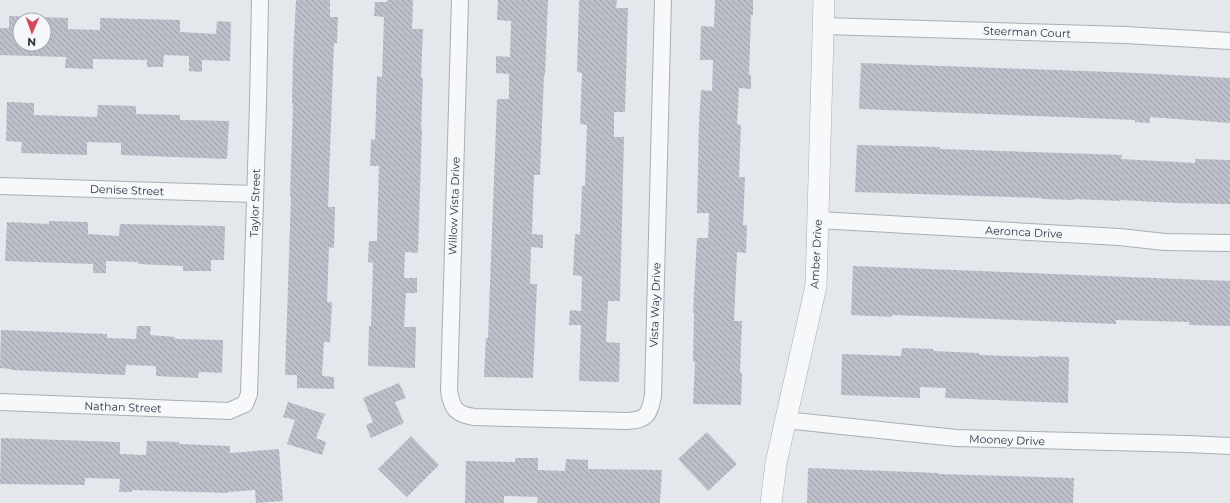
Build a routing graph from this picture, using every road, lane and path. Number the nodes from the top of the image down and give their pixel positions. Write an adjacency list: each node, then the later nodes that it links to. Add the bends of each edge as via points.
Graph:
1 (260, 0): 8 (street, Taylor Street)
2 (460, 0): 13 (street, Willow Vista Drive, via 449,391)
3 (664, 0): 13 (street, Vista Way Drive, via 653,396 650,410 646,416 627,421 474,416 464,415)
4 (824, 0): 5 (street, Amber Drive)
5 (824, 26): 6 (street, Steerman Court); 9 (street, Amber Drive)
6 (1230, 41)
7 (0, 186): 8 (street, Denise Street)
8 (255, 194): 12 (street, Taylor Street, via 249,394)
9 (818, 220): 10 (street, Aeronca Drive, via 1165,242); 14 (street, Amber Drive, via 816,286)
10 (1230, 243)
11 (0, 402): 12 (street, Nathan Street, via 229,411)
12 (245, 404)
13 (455, 410)
14 (785, 420): 15 (street, Mooney Drive, via 956,438); 16 (street, Amber Drive)
15 (1230, 446)
16 (771, 503)

